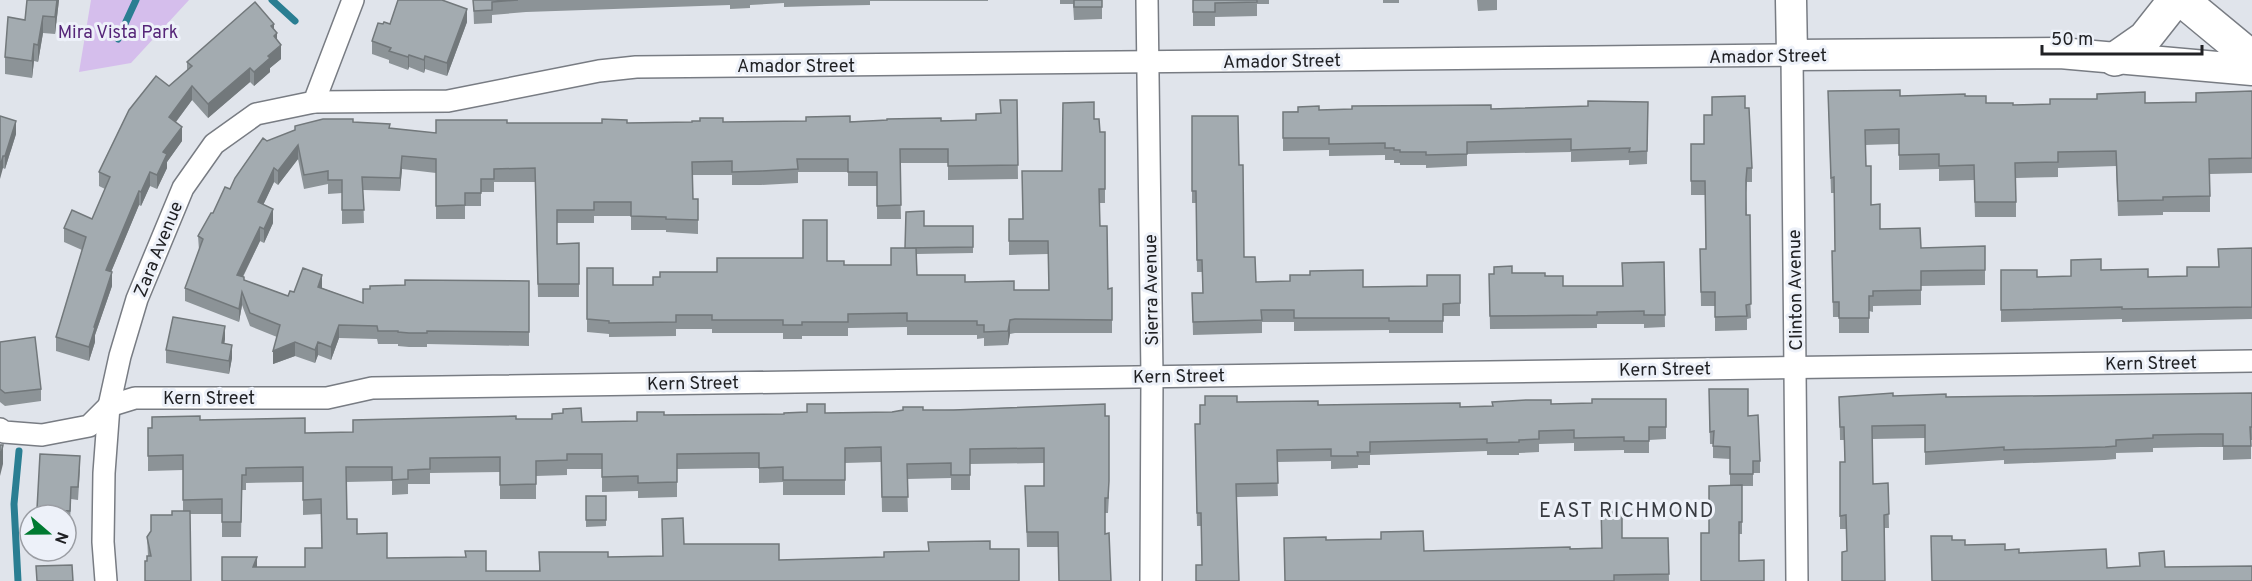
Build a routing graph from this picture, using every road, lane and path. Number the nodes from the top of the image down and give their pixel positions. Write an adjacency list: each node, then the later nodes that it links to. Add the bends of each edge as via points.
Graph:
1 (353, 0): 11 (street)
2 (1147, 0): 9 (street, Sierra Avenue)
3 (1791, 0): 6 (street, Clinton Avenue)
4 (2175, 0): 8 (highway, via 2145,38)
5 (2182, 0): 7 (highway)
6 (1792, 56): 8 (street, Amador Street, via 2060,53); 9 (street, Amador Street); 13 (street, Clinton Avenue)
7 (2252, 58)
8 (2115, 59): 10 (street, Amador Street)
9 (1148, 63): 11 (street, Amador Street, via 636,67 448,101); 14 (street, Sierra Avenue)
10 (2252, 70)
11 (314, 102): 15 (street, Zara Avenue, via 256,114 214,144 183,188 137,299)
12 (2252, 361): 13 (street, Kern Street)
13 (1796, 368): 14 (street, Kern Street); 19 (street, Clinton Avenue)
14 (1152, 376): 15 (street, Kern Street, via 372,388 327,398 135,398); 18 (street, Sierra Avenue)
15 (109, 406): 16 (street, via 89,426 80,428 42,435); 17 (street, Zara Avenue, via 104,473)
16 (0, 429)
17 (106, 581)
18 (1150, 581)
19 (1797, 581)

